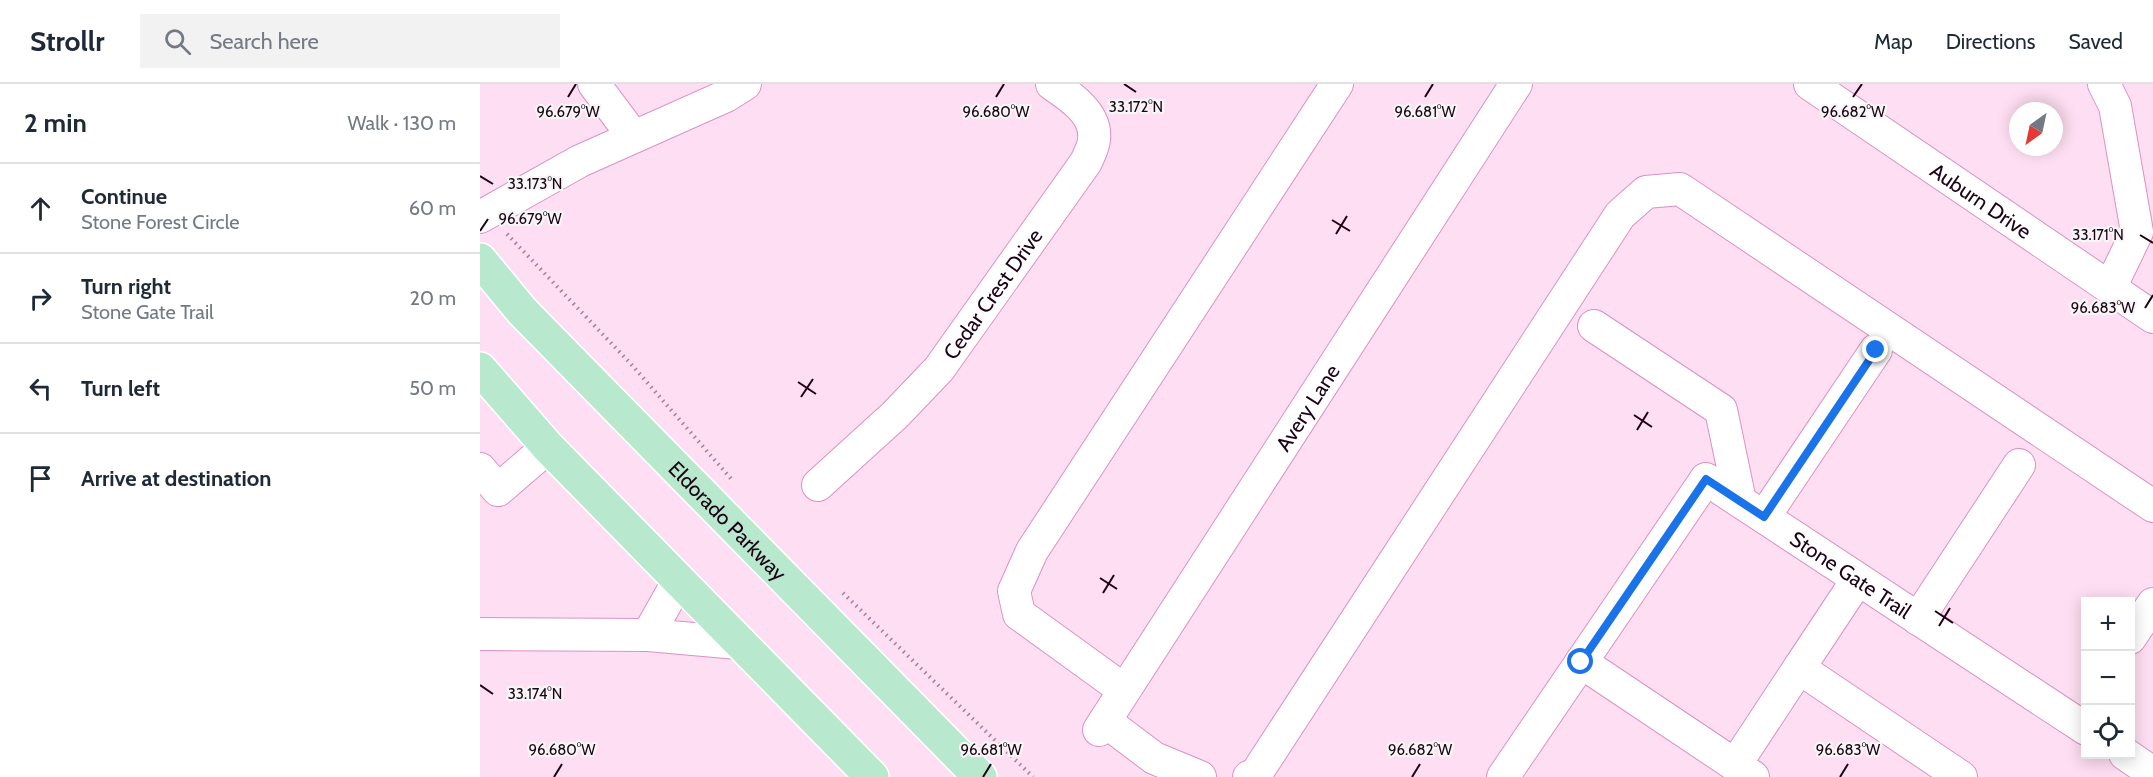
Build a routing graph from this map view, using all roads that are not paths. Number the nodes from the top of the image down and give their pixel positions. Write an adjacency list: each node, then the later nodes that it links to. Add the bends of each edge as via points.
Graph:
1 (594, 84): 8 (street)
2 (745, 84): 8 (street)
3 (1052, 84): 19 (street, Cedar Crest Drive, via 1083,109 1092,123 1094,139 1086,162 939,369)
4 (1336, 84): 32 (street, via 1032,551 1014,591 1019,614)
5 (1516, 84): 32 (street, Avery Lane)
6 (1810, 84): 11 (street, Auburn Drive)
7 (2104, 84): 11 (street, via 2115,106 2137,232)
8 (633, 136): 9 (street)
9 (485, 214)
10 (480, 260): 37 (main road, Eldorado Parkway, via 522,311)
11 (2110, 288): 12 (street, Auburn Drive)
12 (2153, 317)
13 (1594, 326): 21 (street, via 1721,410)
14 (1876, 350): 21 (street)
15 (480, 369): 16 (main road)
16 (548, 447): 18 (street, via 498,490); 23 (main road)
17 (2019, 465): 25 (street)
18 (480, 469)
19 (818, 485)
20 (2153, 506): 40 (street, via 1680,189 1646,192 1620,216 1256,774)
21 (1752, 509): 22 (street, Stone Gate Trail); 30 (street, Stone Gate Trail, via 1706,479)
22 (1858, 579): 25 (street, Stone Gate Trail); 31 (street)
23 (679, 580): 28 (street); 29 (main road)
24 (2153, 604): 26 (street)
25 (1918, 619): 33 (street, Stone Gate Trail)
26 (2135, 631)
27 (480, 634): 28 (street)
28 (648, 635): 29 (street)
29 (738, 643): 38 (main road)
30 (1581, 662): 35 (street); 41 (street)
31 (1799, 668): 35 (street); 42 (street)
32 (1124, 690): 39 (street, Avery Lane, via 1102,725 1155,758)
33 (2081, 718)
34 (2132, 759): 36 (street)
35 (1744, 771)
36 (2153, 773)
37 (972, 774)
38 (872, 777)
39 (1200, 777)
40 (1249, 777)
41 (1503, 777)
42 (1961, 777)

